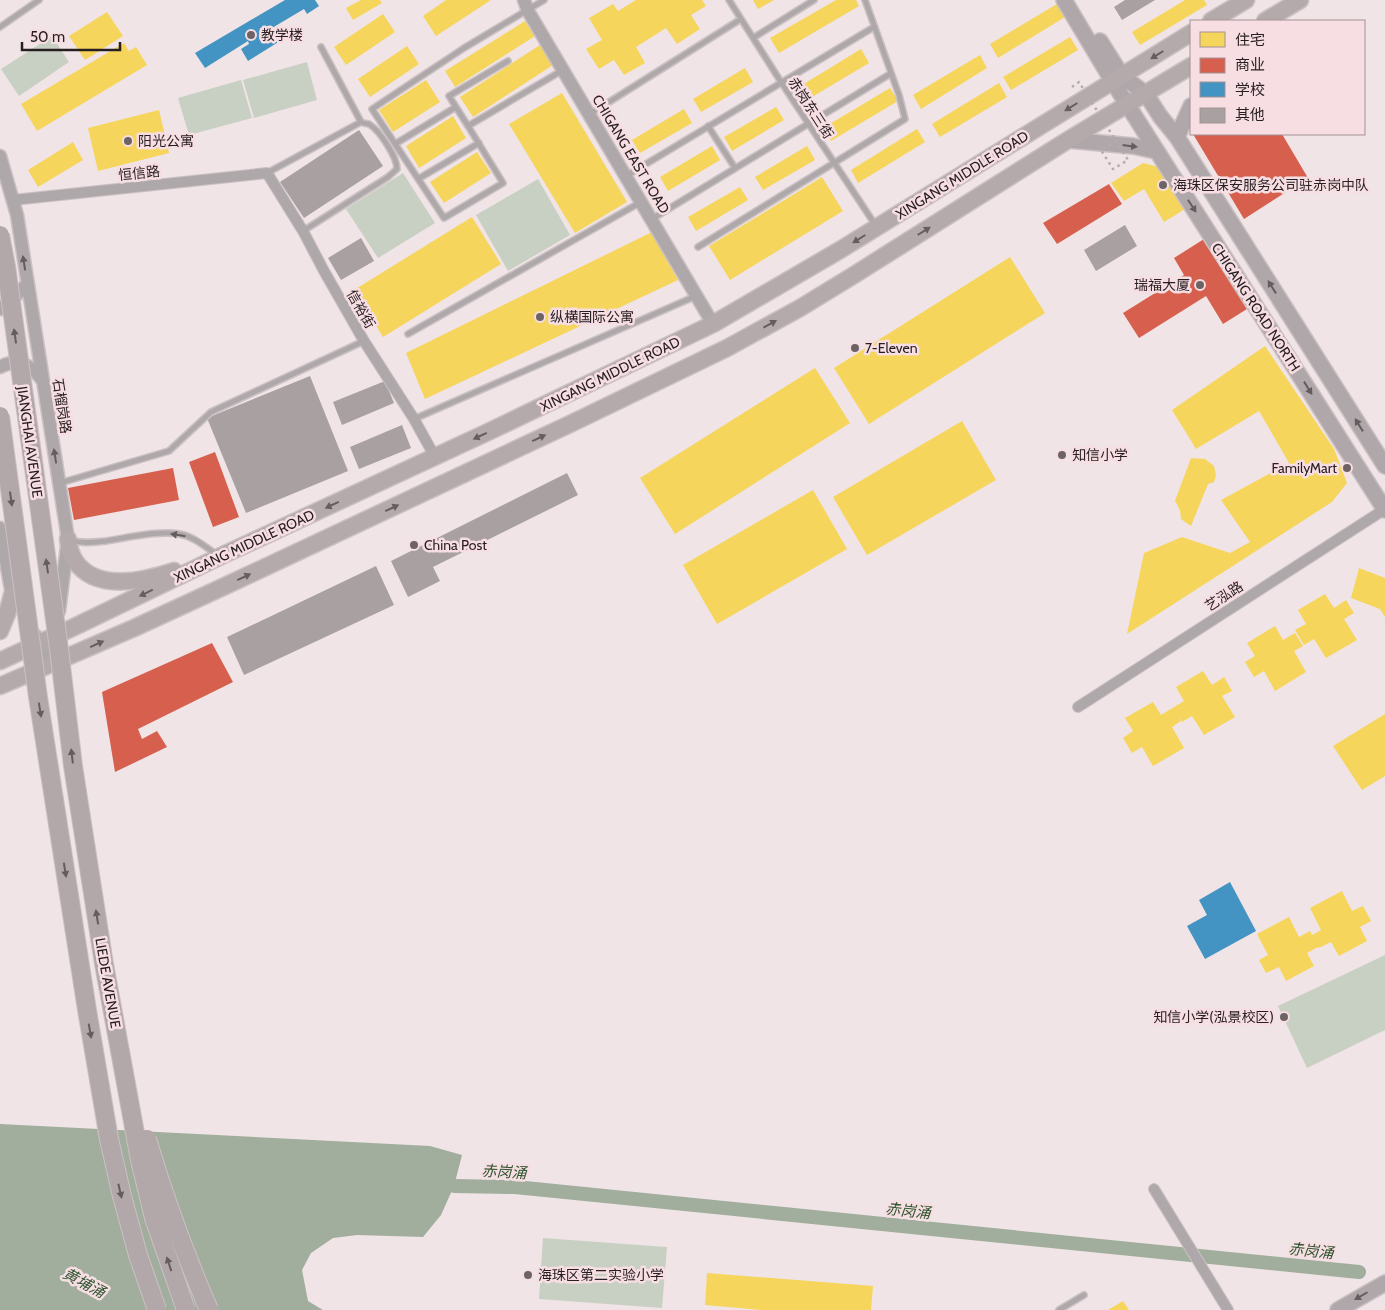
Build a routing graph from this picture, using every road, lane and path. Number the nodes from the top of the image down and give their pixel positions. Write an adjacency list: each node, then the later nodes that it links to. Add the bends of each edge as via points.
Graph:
1 (39, 0): 14 (lane)
2 (544, 0): 10 (lane)
3 (729, 0): 11 (lane, 赤岗东三街)
4 (814, 0): 17 (lane)
5 (864, 0): 15 (lane)
6 (1064, 0): 23 (main road)
7 (1075, 0): 23 (main road)
8 (1246, 0): 12 (main road)
9 (1300, 0): 13 (main road)
10 (526, 5): 21 (street, CHIGANG EAST ROAD); 38 (lane, via 372,109)
11 (741, 19): 17 (lane, 赤岗东三街); 30 (lane)
12 (1213, 20)
13 (1267, 20)
14 (0, 27)
15 (874, 27): 22 (lane); 24 (lane)
16 (1190, 34): 23 (main road, XINGANG MIDDLE ROAD, one-way to 23)
17 (753, 38): 24 (lane, 赤岗东三街)
18 (321, 47): 31 (lane)
19 (508, 61): 28 (lane, via 449,96)
20 (1190, 67): 26 (main road, XINGANG MIDDLE ROAD)
21 (563, 70): 30 (street, CHIGANG EAST ROAD); 33 (lane)
22 (890, 74): 32 (lane); 42 (lane, via 905,118)
23 (1117, 79): 26 (main road); 27 (main road, CHIGANG ROAD NORTH); 50 (main road, XINGANG MIDDLE ROAD, one-way to 50)
24 (781, 82): 32 (lane, 赤岗东三街); 34 (lane)
25 (1072, 87): 39 (path, bridge, via 1078,82 1128,160 1113,169 1101,150)
26 (1146, 94): 27 (main road, XINGANG MIDDLE ROAD); 35 (main road, CHIGANG ROAD NORTH)
27 (1127, 104): 36 (main road, XINGANG MIDDLE ROAD); 40 (main road, CHIGANG ROAD NORTH)
28 (456, 107): 33 (lane); 38 (lane)
29 (1190, 108): 35 (main road)
30 (589, 114): 45 (street, CHIGANG EAST ROAD)
31 (361, 122): 44 (lane); 51 (lane, via 378,132 387,144 397,169)
32 (808, 123): 42 (lane, 赤岗东三街); 43 (lane)
33 (468, 126): 37 (lane)
34 (708, 126): 43 (lane); 45 (lane)
35 (1177, 136): 68 (main road, CHIGANG ROAD NORTH, one-way to 35)
36 (1068, 140): 39 (main road); 61 (main road, XINGANG MIDDLE ROAD, one-way to 36, via 800,308)
37 (479, 143): 46 (lane); 46 (lane, via 503,183 444,218)
38 (395, 144): 46 (lane)
39 (1111, 144): 40 (main road, one-way to 40)
40 (1156, 150): 70 (main road, CHIGANG ROAD NORTH, one-way to 70)
41 (0, 156): 47 (street, 石榴岗路)
42 (834, 163): 50 (lane, 赤岗东三街); 53 (lane)
43 (735, 168): 49 (lane)
44 (268, 173): 47 (street, 恒信路); 51 (street, 信裕街)
45 (626, 176): 48 (street, CHIGANG EAST ROAD)
46 (418, 179)
47 (13, 200): 54 (street, 石榴岗路, one-way to 47)
48 (641, 202): 49 (street, CHIGANG EAST ROAD); 58 (lane)
49 (652, 219): 55 (street, CHIGANG EAST ROAD)
50 (877, 227): 57 (main road, XINGANG MIDDLE ROAD, one-way to 57)
51 (303, 231): 59 (street, 信裕街)
52 (0, 235): 79 (highway, JIANGHAI AVENUE, one-way to 52, bridge)
53 (698, 247)
54 (27, 284): 56 (street); 64 (street, 石榴岗路)
55 (697, 296): 57 (street, CHIGANG EAST ROAD); 66 (lane)
56 (0, 309)
57 (713, 324): 60 (main road, XINGANG MIDDLE ROAD); 61 (main road)
58 (408, 334)
59 (364, 341): 66 (street, 信裕街); 69 (lane, via 211,412 169,451)
60 (669, 346): 63 (main road); 67 (main road, XINGANG MIDDLE ROAD, one-way to 67)
61 (727, 348): 63 (main road, XINGANG MIDDLE ROAD)
62 (0, 367): 64 (street, via 17,362 35,370)
63 (682, 370): 76 (main road, XINGANG MIDDLE ROAD, one-way to 63)
64 (43, 381): 69 (street, 石榴岗路, one-way to 64)
65 (0, 416): 81 (highway, JIANGHAI AVENUE, one-way to 81, bridge)
66 (414, 419): 67 (street, 信裕街)
67 (435, 457): 73 (main road, XINGANG MIDDLE ROAD, one-way to 73)
68 (1385, 466)
69 (59, 484): 72 (street, 石榴岗路)
70 (1385, 509): 83 (street, 艺泓路)
71 (0, 528): 74 (street)
72 (68, 539): 73 (lane, one-way to 72, via 188,536 178,534 162,533 94,542); 73 (main road, via 75,562 92,576 118,582 140,580); 79 (street, 石榴岗路)
73 (221, 556): 75 (main road, XINGANG MIDDLE ROAD, one-way to 75)
74 (12, 595): 77 (main road); 78 (street)
75 (123, 604): 76 (main road); 79 (main road, XINGANG MIDDLE ROAD)
76 (134, 628): 79 (main road, XINGANG MIDDLE ROAD, one-way to 76)
77 (0, 631)
78 (40, 643): 79 (main road, XINGANG MIDDLE ROAD); 79 (street); 80 (main road, XINGANG MIDDLE ROAD)
79 (55, 649): 82 (main road, XINGANG MIDDLE ROAD); 84 (highway, LIEDE AVENUE, one-way to 79, bridge)
80 (0, 661)
81 (33, 662): 88 (highway, LIEDE AVENUE, one-way to 88, bridge, via 109,1138 138,1255)
82 (0, 686)
83 (1078, 707)
84 (116, 1029): 89 (highway, LIEDE AVENUE, one-way to 84, bridge, via 154,1218); 90 (highway, bridge, via 171,1215)
85 (1154, 1188): 92 (street)
86 (1385, 1283): 93 (main road, one-way to 93)
87 (1084, 1295): 91 (lane)
88 (157, 1310)
89 (186, 1310)
90 (208, 1310)
91 (1059, 1310)
92 (1228, 1310)
93 (1338, 1310)

